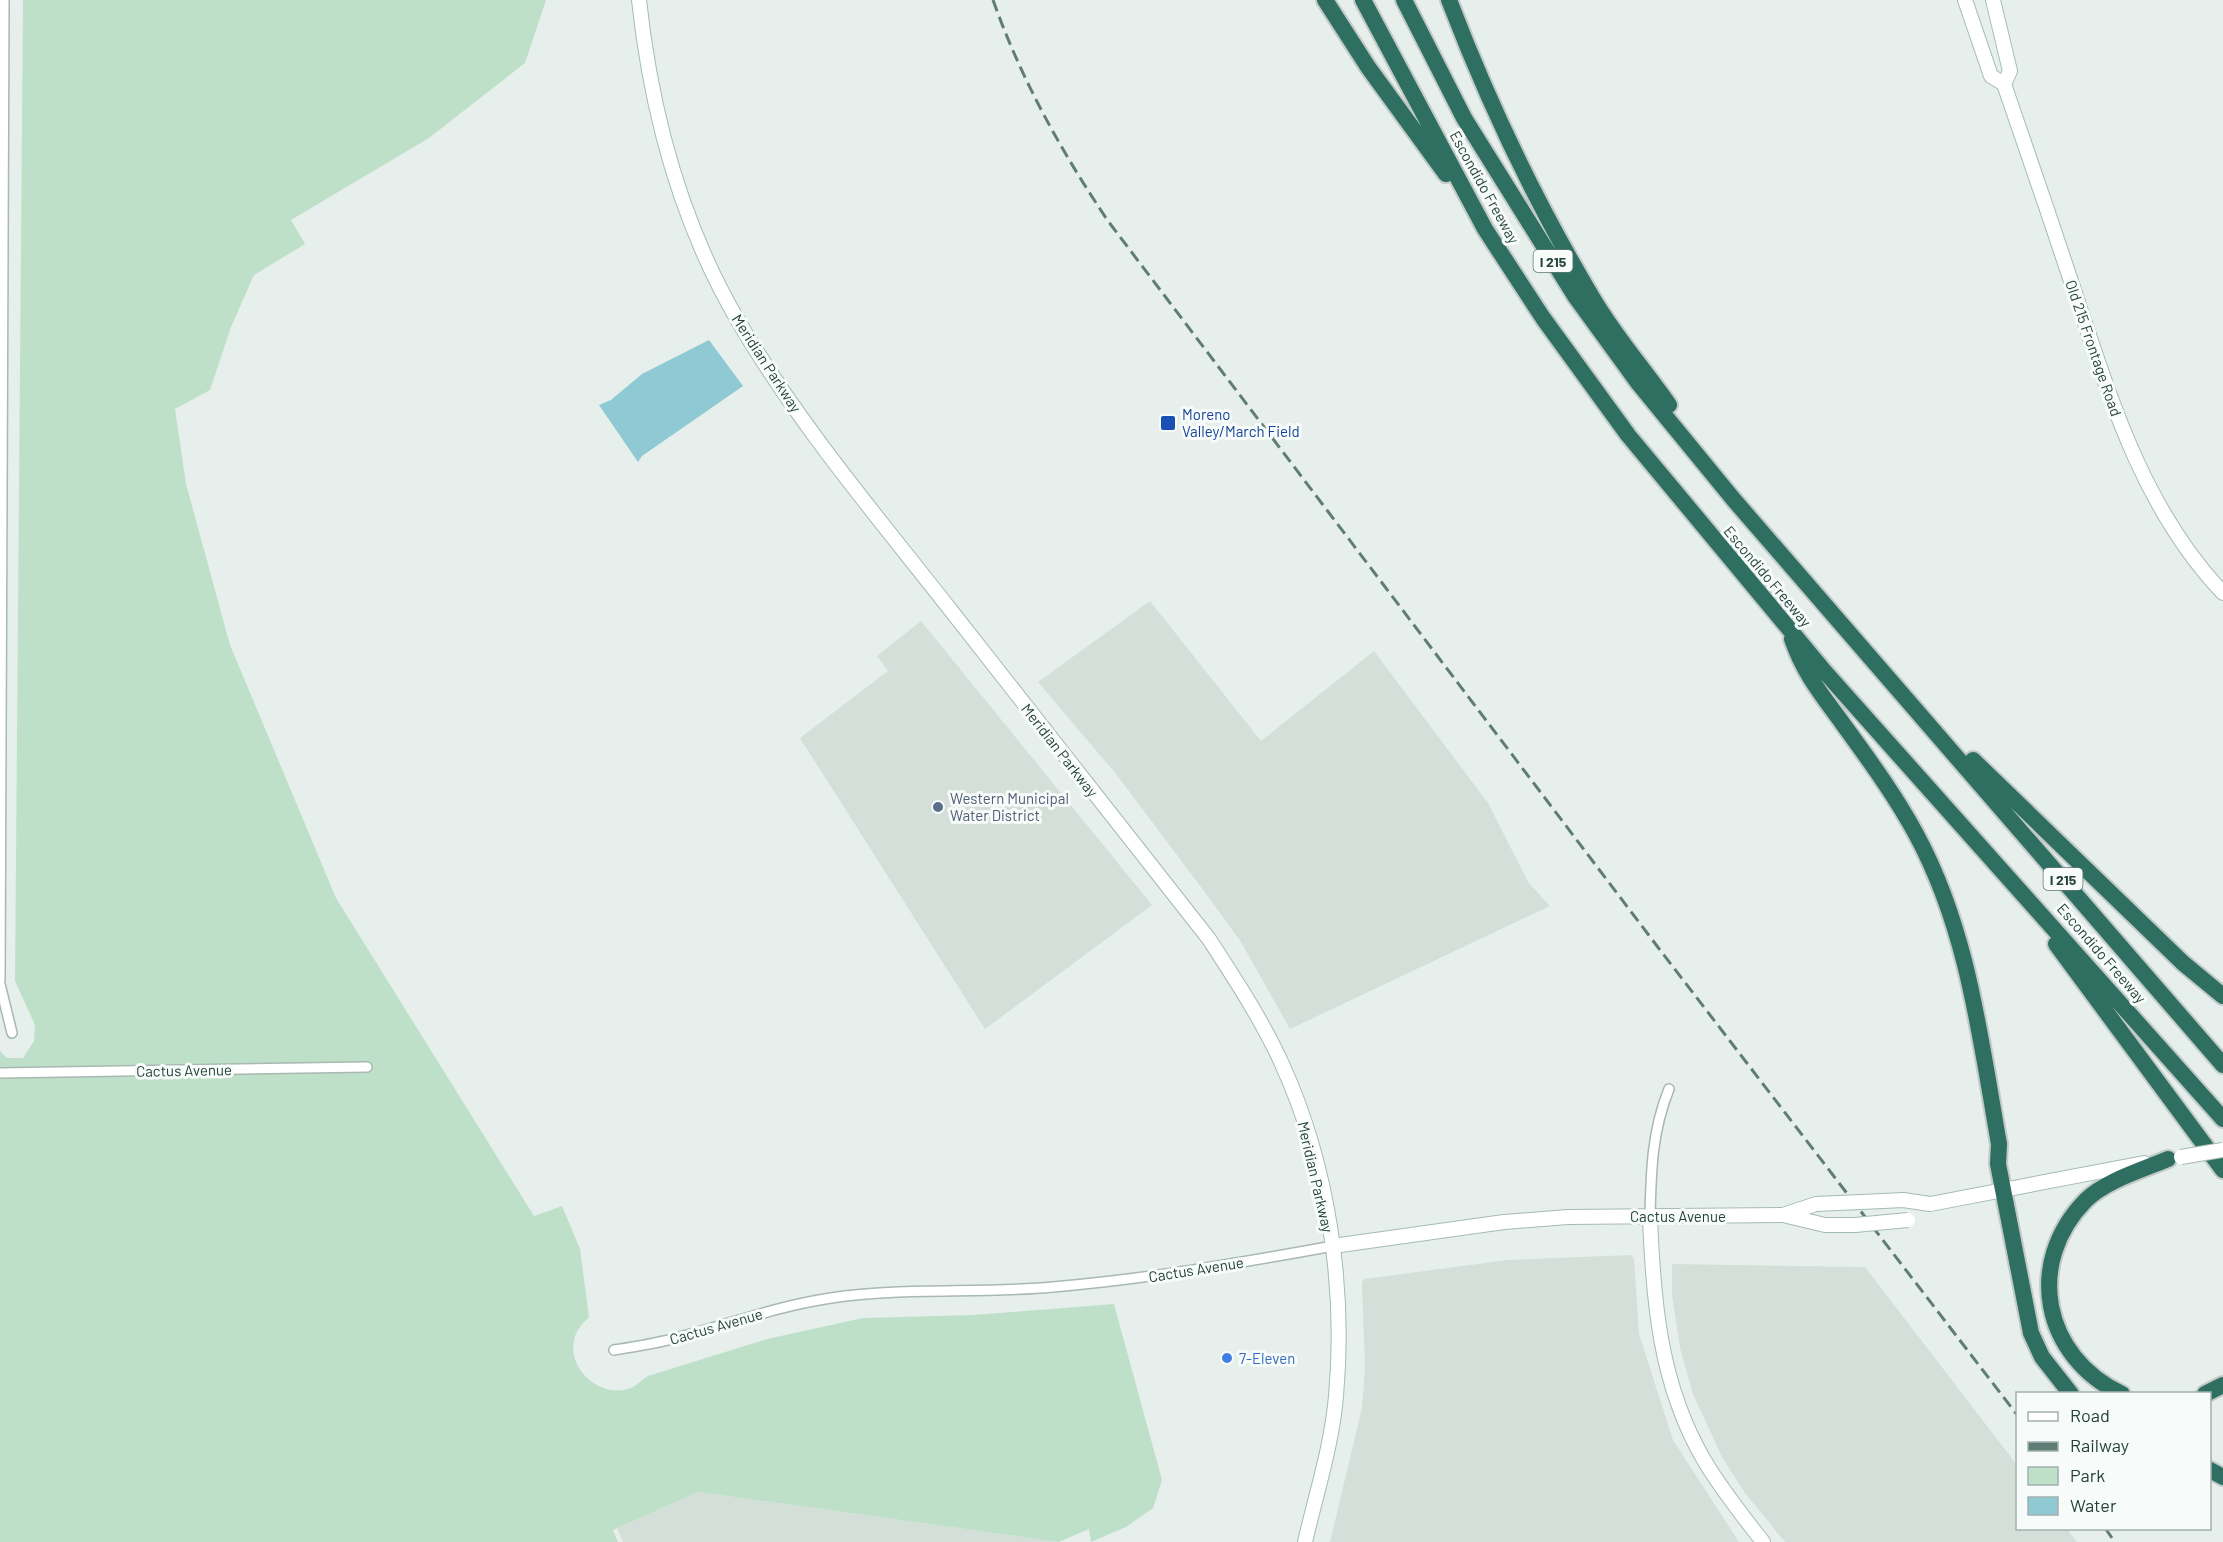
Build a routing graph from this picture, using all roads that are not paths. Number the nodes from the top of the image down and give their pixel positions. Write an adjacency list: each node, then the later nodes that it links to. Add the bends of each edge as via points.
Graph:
1 (4, 0): 16 (street)
2 (639, 0): 31 (main road, Meridian Parkway, via 659,124 674,174 710,266 736,317 766,367 832,458 1209,939 1237,982 1267,1034 1296,1098 1315,1158)
3 (1325, 0): 10 (highway, via 1368,67)
4 (1363, 0): 10 (highway, Escondido Freeway / I 215)
5 (1404, 0): 11 (highway, Escondido Freeway / I 215, via 1464,118 1575,296 1639,384)
6 (1449, 0): 11 (highway, via 1471,59 1592,298)
7 (1965, 0): 9 (main road, Old 215 Frontage Road, via 1991,76)
8 (1993, 0): 9 (main road, Old 215 Frontage Road, via 2010,72)
9 (2004, 84): 12 (main road, Old 215 Frontage Road, via 2139,472 2192,557)
10 (1485, 229): 13 (highway, Escondido Freeway / I 215, via 1543,318 1628,435)
11 (1734, 500): 14 (highway, Escondido Freeway / I 215)
12 (2223, 593)
13 (1789, 630): 15 (highway, Escondido Freeway / I 215); 27 (highway, via 1802,668 1898,800 1945,896 1973,993)
14 (1902, 692): 17 (highway, via 2183,963); 19 (highway, Escondido Freeway / I 215)
15 (1981, 845): 23 (highway, Escondido Freeway / I 215); 26 (highway)
16 (0, 982): 18 (street)
17 (2223, 996)
18 (12, 1033)
19 (2223, 1065)
20 (367, 1067): 21 (street, Cactus Avenue)
21 (0, 1073)
22 (1669, 1089): 30 (street, via 1654,1136)
23 (2223, 1119)
24 (2223, 1150): 25 (main road, Cactus Avenue, bridge)
25 (2175, 1158): 27 (main road, Cactus Avenue); 35 (highway, via 2120,1180 2088,1199 2068,1222 2053,1255 2049,1298 2066,1347 2091,1376)
26 (2223, 1170)
27 (2003, 1189): 28 (main road, Cactus Avenue); 34 (highway, via 2031,1333 2042,1357)
28 (1930, 1204): 29 (main road, Cactus Avenue, bridge, via 1904,1200 1816,1204); 29 (main road, Cactus Avenue, bridge, via 1908,1220 1825,1226)
29 (1783, 1215): 30 (main road, Cactus Avenue)
30 (1650, 1216): 31 (main road, Cactus Avenue, via 1568,1216 1515,1221); 38 (main road, via 1654,1303 1674,1395 1704,1460)
31 (1333, 1246): 32 (street, Cactus Avenue, via 1229,1265 1053,1287 829,1298 779,1308 671,1340); 37 (main road, Meridian Parkway, via 1340,1306 1336,1396)
32 (614, 1350)
33 (2223, 1385): 36 (highway)
34 (2069, 1392)
35 (2119, 1392)
36 (2209, 1392)
37 (1305, 1542)
38 (1763, 1542)

